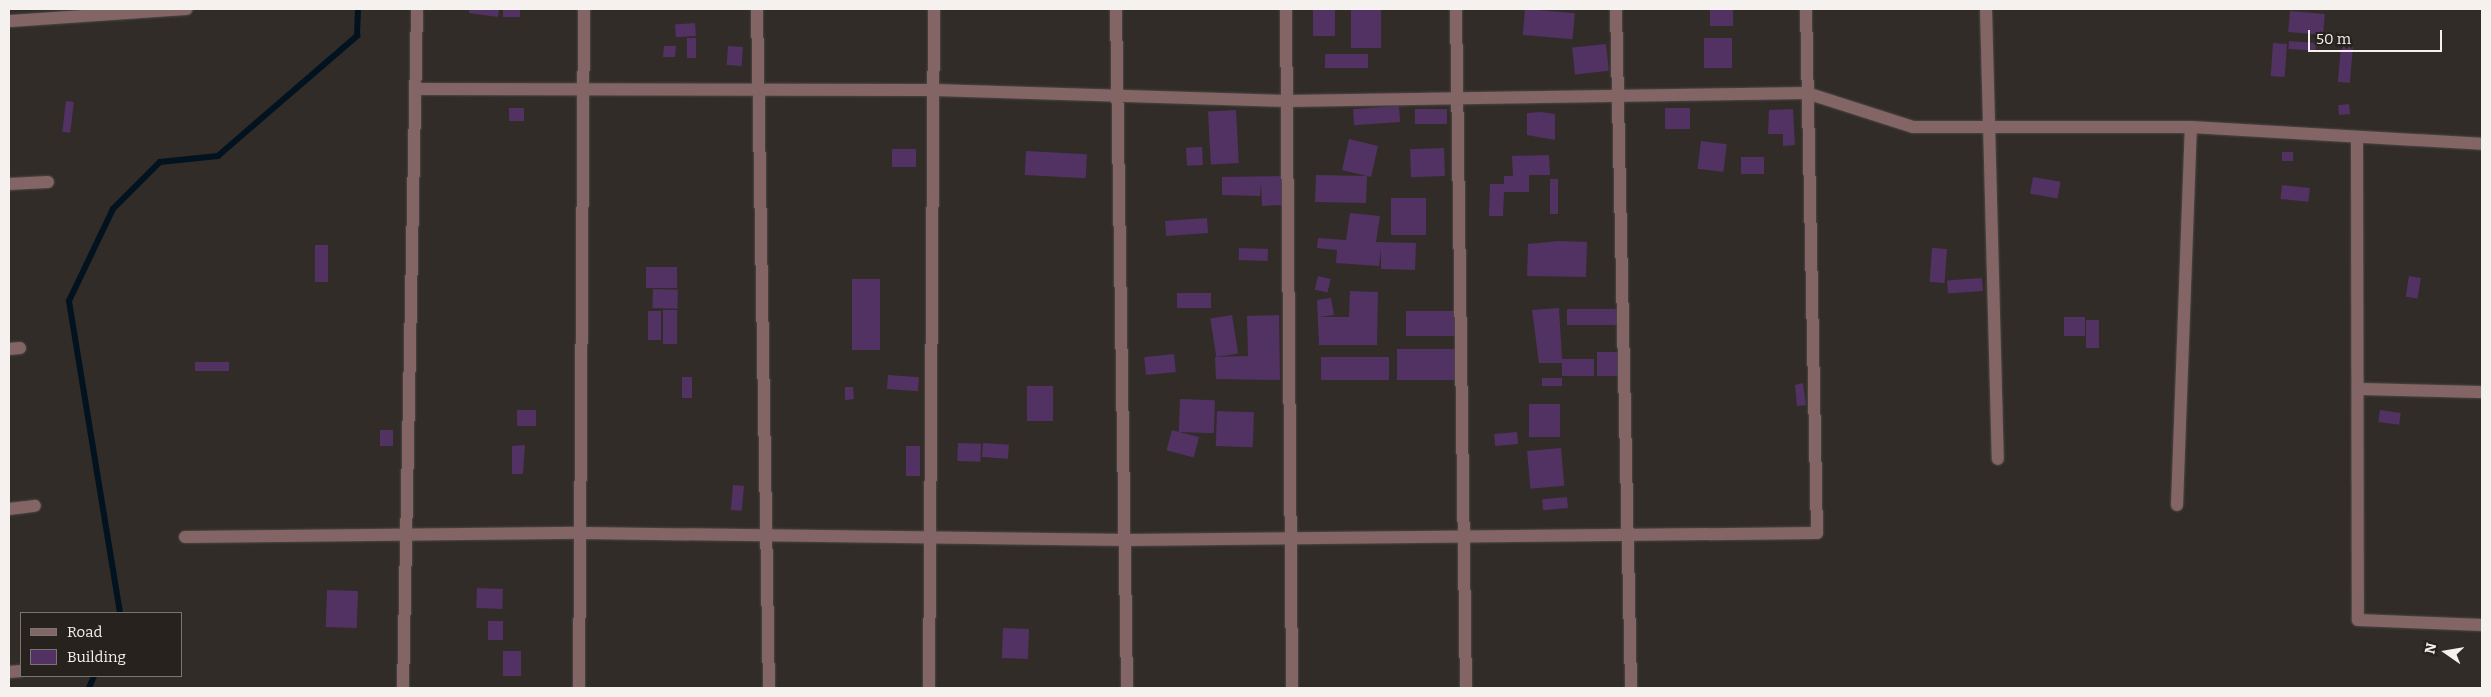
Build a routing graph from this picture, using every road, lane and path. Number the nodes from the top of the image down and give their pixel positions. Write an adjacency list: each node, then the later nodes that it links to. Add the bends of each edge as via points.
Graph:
1 (187, 9): 12 (street)
2 (417, 9): 13 (street)
3 (584, 9): 16 (street)
4 (757, 9): 14 (street)
5 (934, 9): 15 (street)
6 (1116, 9): 18 (street)
7 (1286, 9): 21 (street)
8 (1456, 9): 20 (street)
9 (1616, 9): 19 (street)
10 (1806, 9): 17 (street)
11 (1986, 9): 22 (street)
12 (9, 21)
13 (415, 89): 16 (street); 35 (street)
14 (758, 89): 15 (street); 16 (street); 37 (street)
15 (935, 90): 18 (street); 40 (street)
16 (583, 91): 34 (street)
17 (1807, 93): 19 (street); 22 (street, via 1913,128); 36 (street, via 1817,533)
18 (1117, 95): 21 (street); 42 (street)
19 (1616, 95): 20 (street); 36 (street)
20 (1455, 99): 21 (street); 38 (street)
21 (1286, 101): 41 (street)
22 (1990, 125): 23 (street); 30 (street)
23 (2191, 128): 24 (street); 31 (street)
24 (2357, 140): 25 (street); 28 (street)
25 (2482, 144)
26 (48, 182): 27 (street)
27 (9, 184)
28 (2358, 389): 29 (street); 43 (street, via 2358,620)
29 (2482, 392)
30 (1998, 459)
31 (2177, 505)
32 (34, 506): 33 (street)
33 (9, 508)
34 (582, 533): 35 (street); 37 (street); 45 (street)
35 (403, 534): 39 (street); 44 (street)
36 (1629, 534): 38 (street); 51 (street)
37 (768, 536): 40 (street); 46 (street)
38 (1464, 536): 41 (street); 50 (street)
39 (185, 537)
40 (932, 537): 42 (street); 47 (street)
41 (1287, 539): 42 (street); 49 (street)
42 (1128, 540): 48 (street)
43 (2482, 625)
44 (403, 688)
45 (579, 688)
46 (769, 688)
47 (928, 688)
48 (1127, 688)
49 (1292, 688)
50 (1466, 688)
51 (1630, 688)

